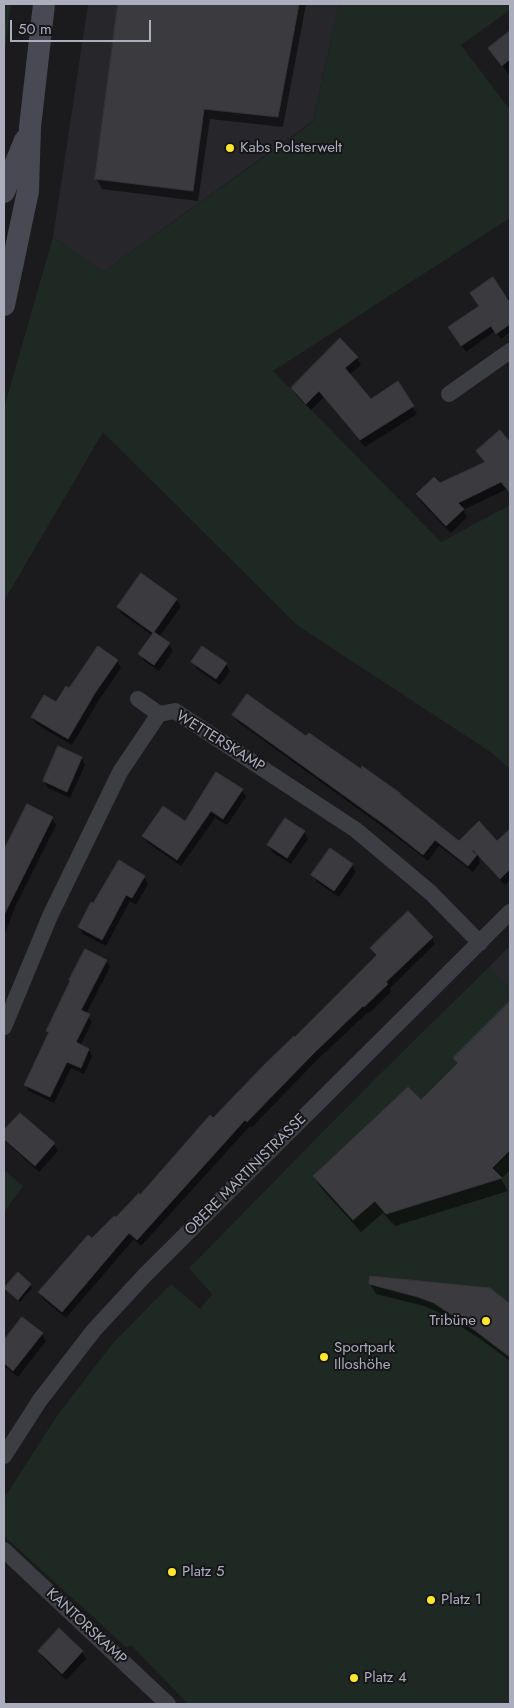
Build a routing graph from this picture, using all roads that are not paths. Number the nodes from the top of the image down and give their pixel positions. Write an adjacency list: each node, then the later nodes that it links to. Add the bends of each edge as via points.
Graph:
1 (44, 4): 2 (main road)
2 (30, 127): 3 (main road); 4 (main road, via 28,191)
3 (4, 192)
4 (4, 305)
5 (510, 351): 6 (street)
6 (449, 394)
7 (138, 699): 8 (street)
8 (159, 714): 10 (street, WETTERSKAMP, via 175,710 356,830 431,893); 11 (street, WETTERSKAMP, via 116,781 50,916)
9 (510, 912): 10 (street, OBERE MARTINISTRASSE)
10 (480, 943): 12 (street, OBERE MARTINISTRASSE, via 145,1275 94,1330 40,1400)
11 (4, 1027)
12 (4, 1456)
13 (4, 1550): 14 (street, KANTORSKAMP)
14 (168, 1704)

